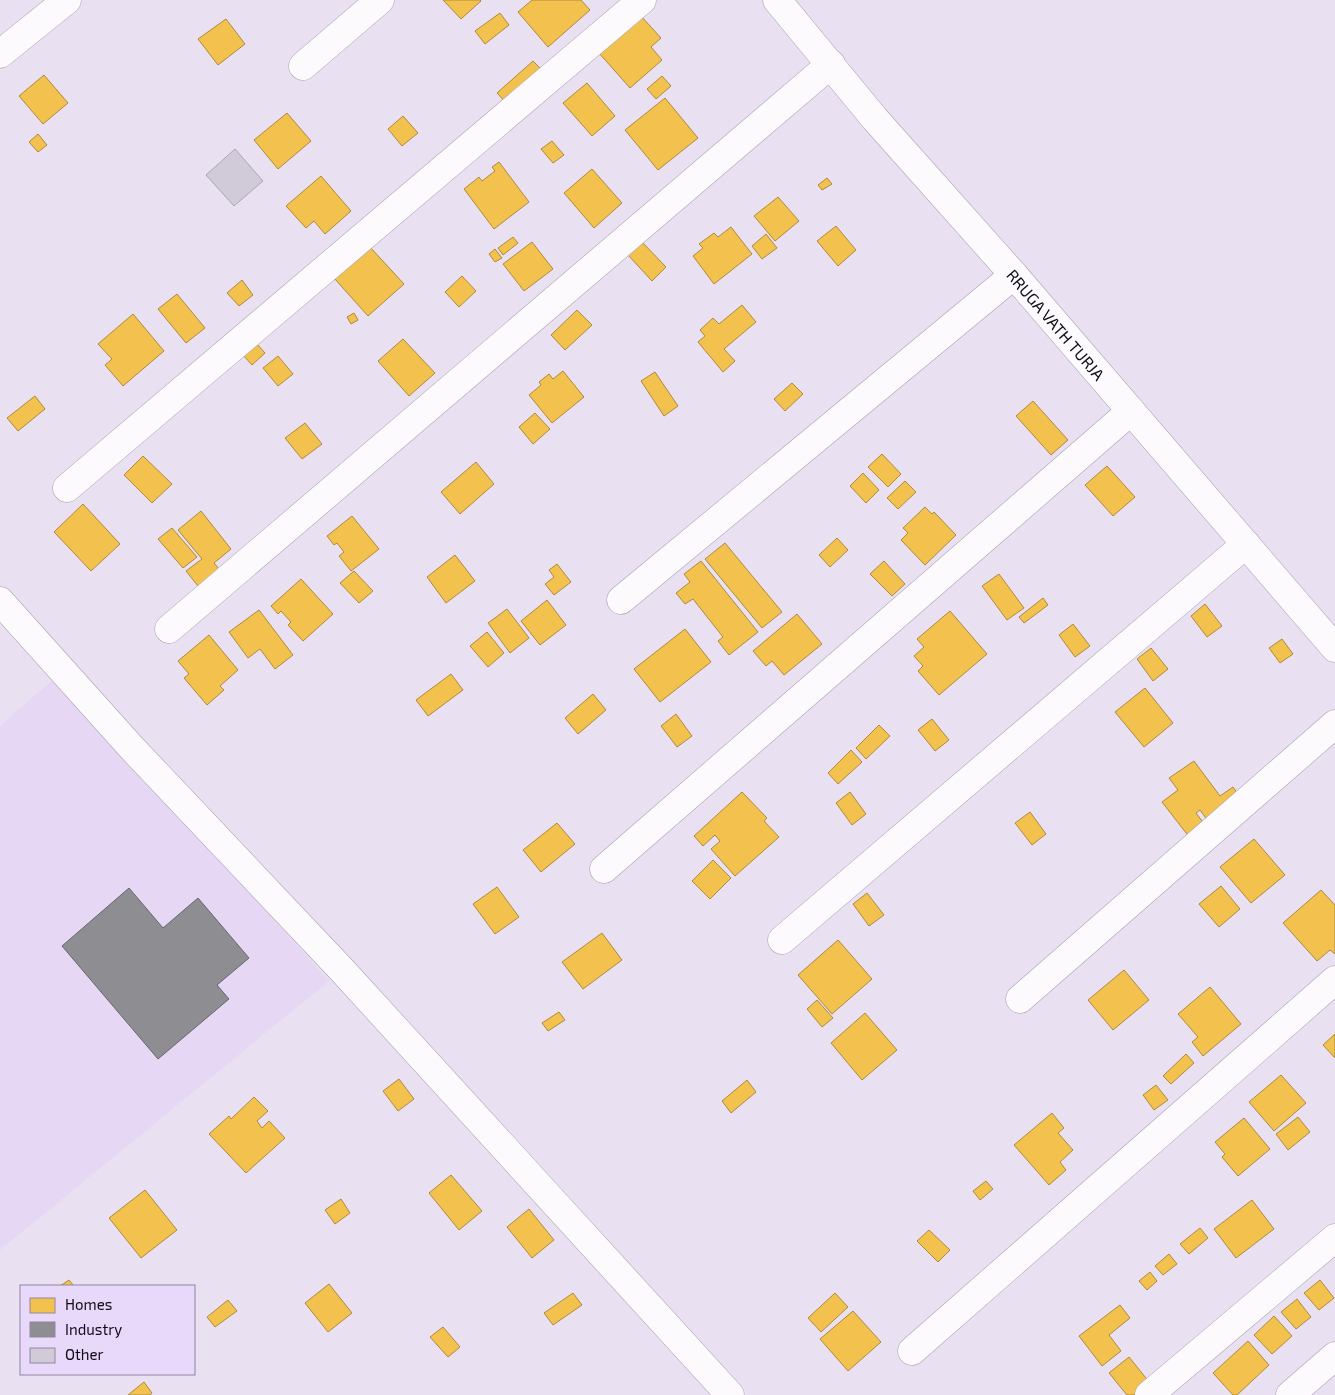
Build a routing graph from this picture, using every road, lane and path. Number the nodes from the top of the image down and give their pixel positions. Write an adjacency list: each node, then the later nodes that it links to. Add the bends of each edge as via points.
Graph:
1 (67, 0): 5 (street)
2 (380, 0): 7 (street)
3 (642, 0): 10 (street)
4 (777, 0): 6 (street, RRUGA VATH TURJA)
5 (0, 54)
6 (832, 64): 8 (street, RRUGA VATH TURJA, via 875,119); 14 (street)
7 (303, 66)
8 (1014, 275): 9 (street, RRUGA VATH TURJA); 12 (street)
9 (1131, 411): 11 (street, RRUGA VATH TURJA); 17 (street)
10 (67, 488)
11 (1246, 544): 15 (street, RRUGA VATH TURJA); 18 (street)
12 (621, 600)
13 (0, 601): 24 (street)
14 (169, 629)
15 (1335, 648)
16 (1335, 724): 20 (street)
17 (604, 869)
18 (782, 940)
19 (1335, 980): 22 (street)
20 (1020, 999)
21 (1335, 1238): 25 (street)
22 (912, 1351)
23 (1335, 1356): 26 (street)
24 (730, 1395)
25 (1149, 1395)
26 (1290, 1395)

